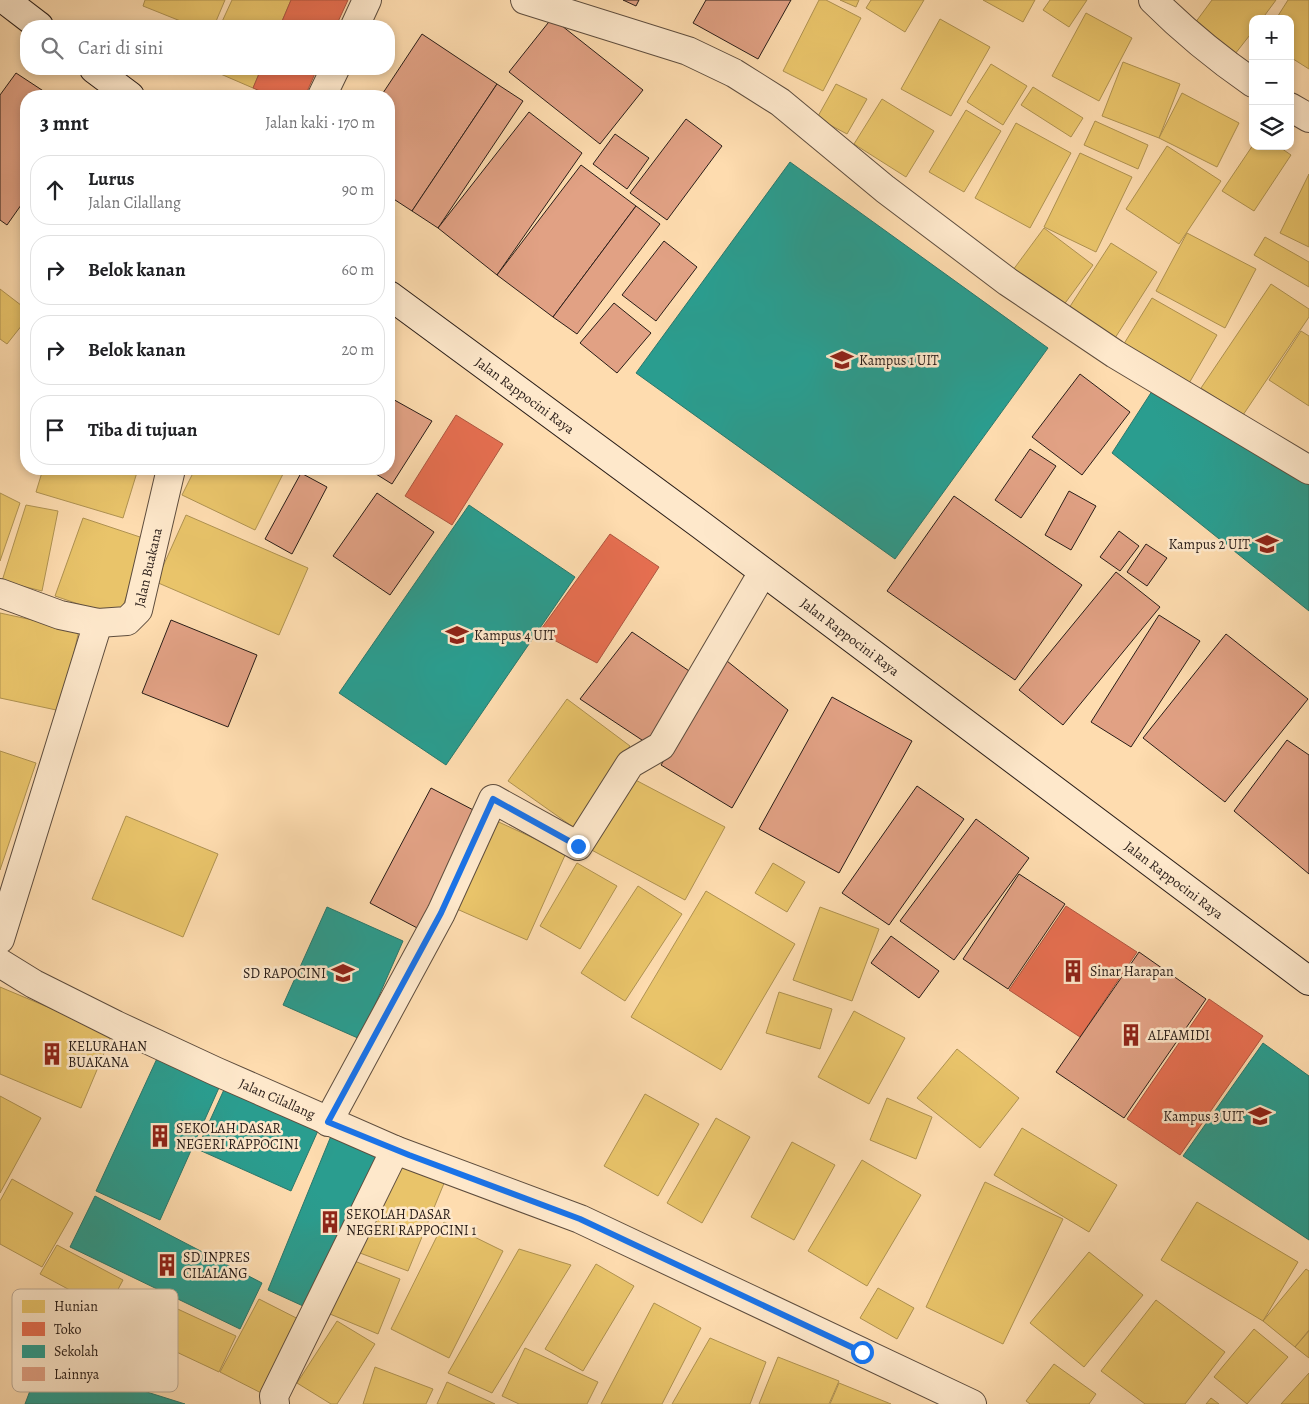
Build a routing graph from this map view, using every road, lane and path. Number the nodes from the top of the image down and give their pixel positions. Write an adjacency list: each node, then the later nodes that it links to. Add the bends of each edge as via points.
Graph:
1 (5, 0): 5 (street)
2 (367, 0): 6 (street)
3 (525, 0): 15 (street, via 688,51 734,73 780,102 885,189 1008,282 1115,354)
4 (1153, 0): 9 (street, via 1181,28)
5 (31, 20)
6 (358, 20)
7 (102, 75): 10 (street)
8 (332, 75): 11 (street)
9 (1249, 80)
10 (122, 90)
11 (325, 90)
12 (1294, 109): 13 (street)
13 (1309, 118)
14 (395, 299): 17 (street, Jalan Rappocini Raya)
15 (1309, 470)
16 (170, 475): 19 (street, Jalan Buakana, via 138,610 127,621)
17 (763, 572): 22 (street, Jalan Rappocini Raya); 23 (street, via 661,746 630,764 578,846 493,799 441,913)
18 (0, 593): 19 (street, Jalan Buakana, via 60,615)
19 (98, 623): 20 (street)
20 (0, 939)
21 (0, 963): 23 (street, Jalan Cilallang, via 116,1025)
22 (1309, 981)
23 (328, 1122): 24 (street, Jalan Cilallang)
24 (395, 1150): 25 (street, via 274,1396); 26 (street, Jalan Cilallang, via 580,1219)
25 (275, 1404)
26 (972, 1404)

